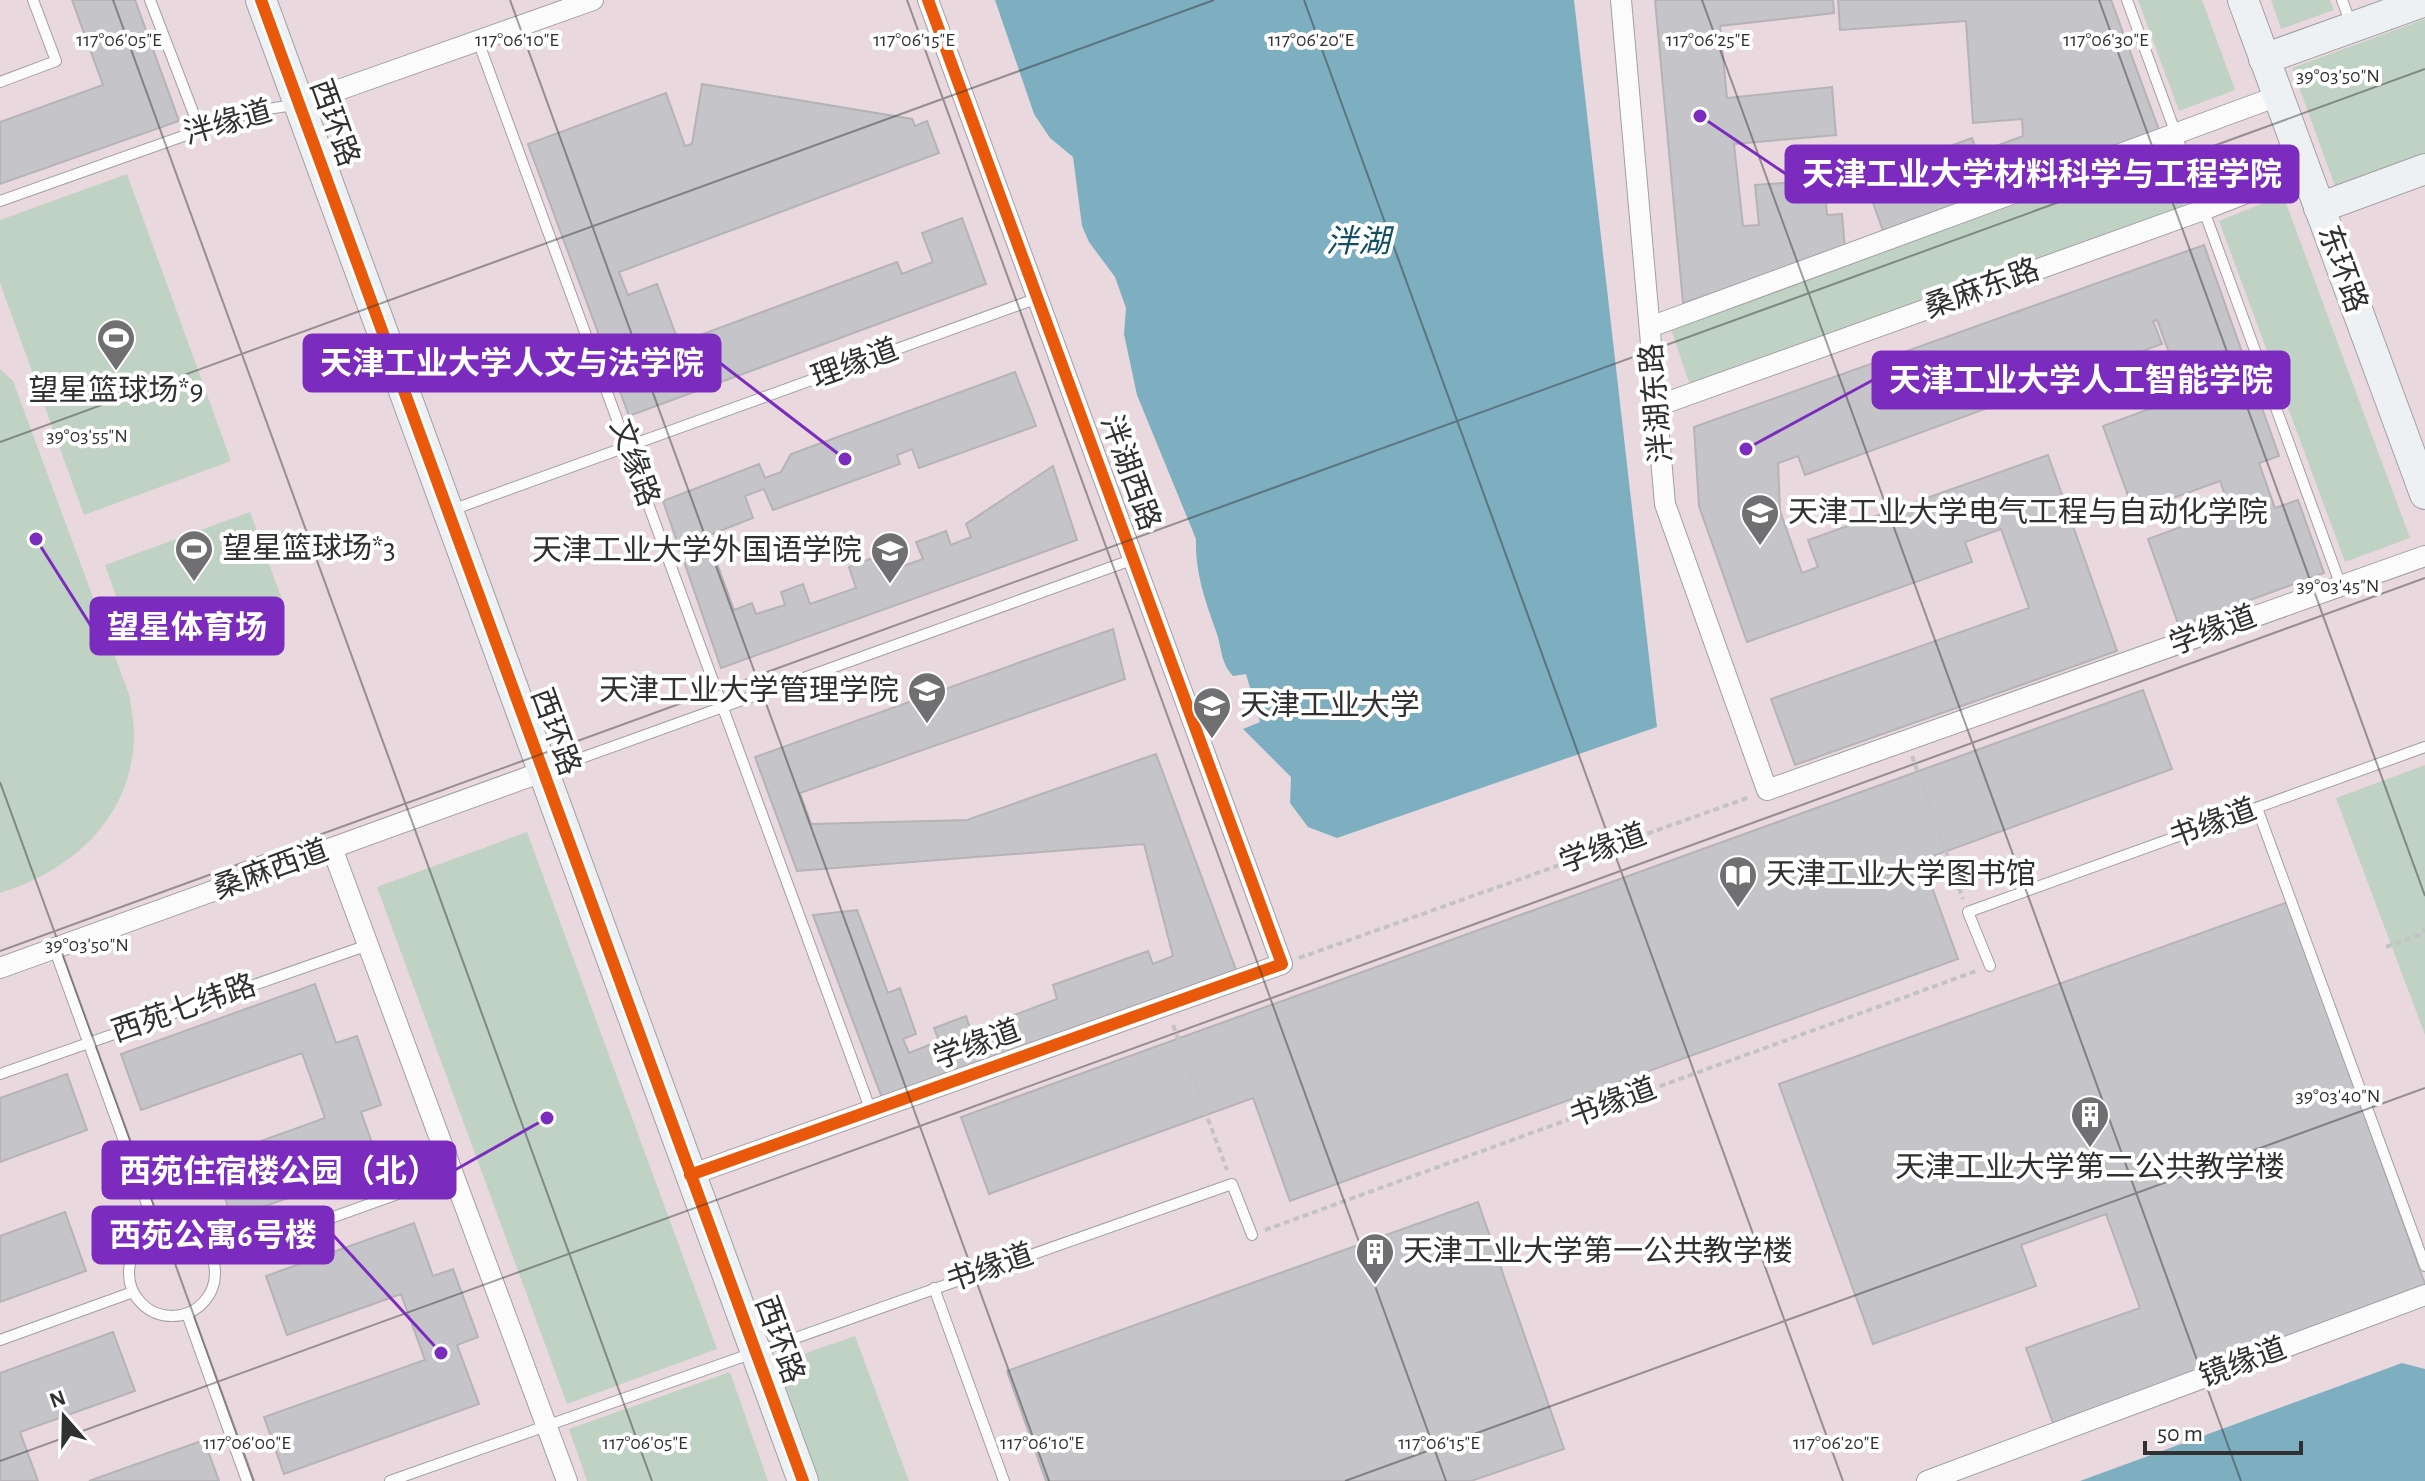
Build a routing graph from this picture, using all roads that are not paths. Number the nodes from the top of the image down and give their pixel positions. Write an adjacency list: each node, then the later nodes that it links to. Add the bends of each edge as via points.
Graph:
1 (33, 0): 13 (lane, via 56,61)
2 (150, 0): 16 (lane)
3 (261, 0): 15 (street, 西环路)
4 (593, 0): 11 (street, 泮缘道)
5 (928, 0): 23 (street, 泮湖西路)
6 (1621, 0): 24 (street, 泮湖东路)
7 (2127, 0): 17 (lane)
8 (2243, 0): 12 (street, 东环路)
9 (2425, 1): 10 (street)
10 (2347, 14): 12 (street)
11 (478, 41): 15 (street, 泮缘道); 26 (lane, 文缘路)
12 (2264, 59): 14 (street, 东环路)
13 (0, 82)
14 (2278, 96): 17 (street); 19 (street, 东环路)
15 (299, 104): 16 (lane, 泮缘道, via 254,111); 29 (street, 西环路)
16 (200, 130): 20 (lane, 泮缘道)
17 (2175, 134): 22 (lane); 24 (street)
18 (2425, 169): 21 (street)
19 (2305, 170): 21 (street, 东环路); 22 (street, 桑麻东路)
20 (0, 201)
21 (2319, 208): 27 (street, 东环路)
22 (2203, 210): 25 (street, 桑麻东路); 32 (lane)
23 (1038, 298): 26 (lane, 理缘道); 31 (street, 泮湖西路)
24 (1650, 327): 25 (street, 泮湖东路)
25 (1657, 406): 36 (street, 泮湖东路, via 1665,504)
26 (628, 445): 29 (lane, 理缘道); 33 (lane, 文缘路)
27 (2419, 462): 28 (street, 东环路)
28 (2425, 494)
29 (447, 511): 35 (street, 西环路)
30 (2425, 556): 32 (street, 学缘道)
31 (1134, 559): 33 (lane); 41 (street, 泮湖西路)
32 (2341, 586): 36 (street, 学缘道)
33 (724, 707): 35 (lane); 46 (lane, 文缘路)
34 (2425, 747): 37 (lane, 书缘道)
35 (542, 772): 38 (street, 桑麻西道); 48 (street, 西环路)
36 (1767, 790)
37 (2257, 808): 42 (lane, 书缘道, via 1968,912); 52 (lane)
38 (332, 848): 39 (street); 40 (street, 桑麻西道)
39 (368, 945): 44 (lane, 西苑七纬路); 47 (street)
40 (54, 948): 43 (street, 桑麻西道); 44 (lane)
41 (1282, 964): 46 (street, 学缘道)
42 (1990, 966)
43 (0, 968)
44 (88, 1042): 45 (lane, 西苑七纬路); 49 (lane)
45 (0, 1074)
46 (871, 1111): 48 (street, 学缘道)
47 (453, 1174): 51 (lane); 59 (street)
48 (690, 1175): 58 (street, 西环路)
49 (157, 1232): 51 (lane, via 192,1234); 54 (lane, via 132,1257)
50 (1252, 1235): 53 (lane, 书缘道, via 1232,1184)
51 (214, 1260): 56 (lane, via 214,1287 199,1308)
52 (2425, 1266)
53 (934, 1288): 58 (lane, 书缘道); 64 (lane)
54 (133, 1292): 56 (lane, via 162,1316); 57 (lane)
55 (2425, 1295): 65 (street, 镜缘道)
56 (187, 1314): 60 (lane)
57 (0, 1340)
58 (755, 1350): 59 (lane, 书缘道); 63 (street, 西环路)
59 (546, 1424): 61 (lane, 书缘道); 62 (street)
60 (247, 1481)
61 (390, 1481)
62 (567, 1481)
63 (803, 1481)
64 (1004, 1481)
65 (1927, 1481)

